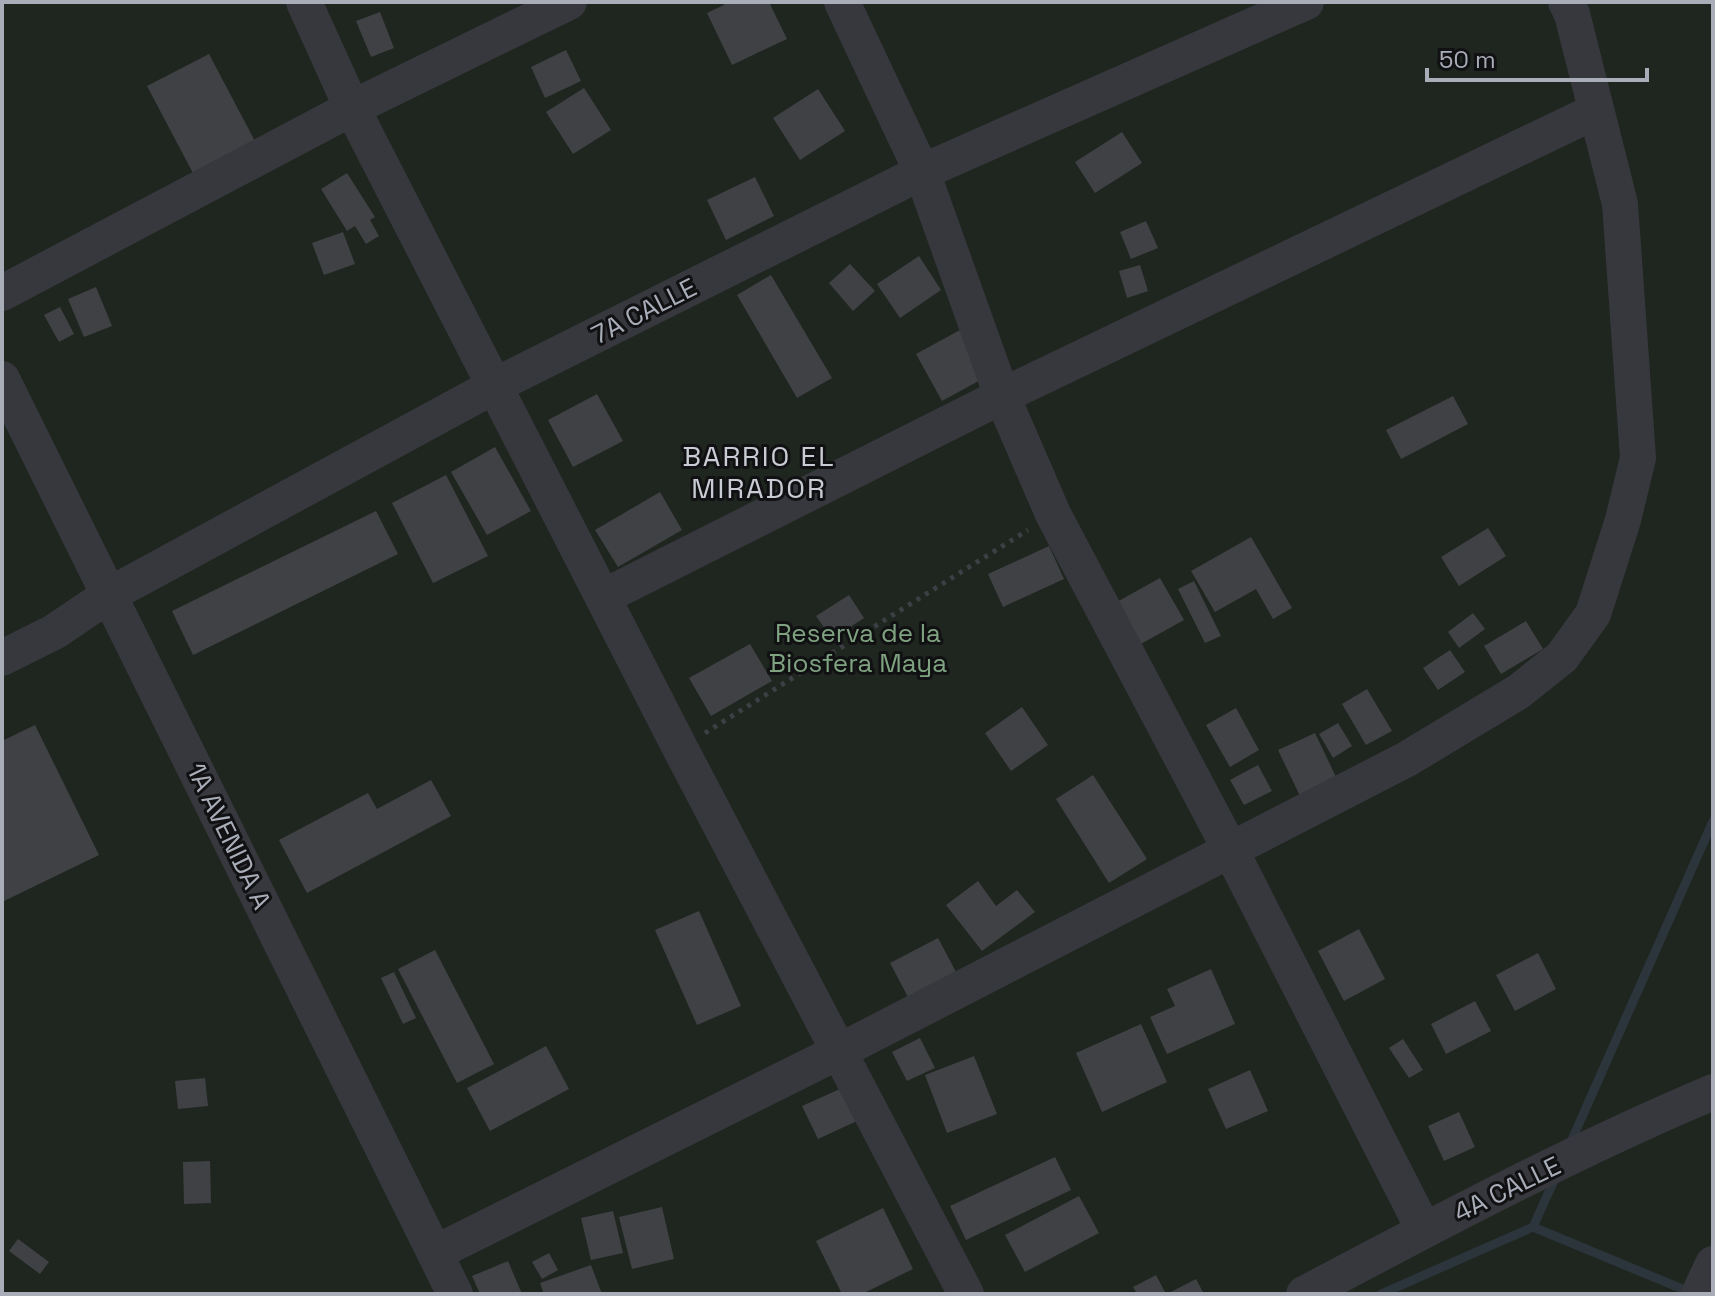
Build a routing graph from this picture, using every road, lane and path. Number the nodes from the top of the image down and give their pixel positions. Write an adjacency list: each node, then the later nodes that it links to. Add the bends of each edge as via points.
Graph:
1 (304, 2): 6 (street)
2 (569, 2): 6 (street)
3 (842, 2): 8 (street)
4 (1306, 2): 8 (street, 7A CALLE)
5 (1566, 2): 7 (street)
6 (352, 108): 9 (street); 11 (street)
7 (1596, 111): 12 (street); 18 (street, via 1620,204 1638,458 1593,614 1562,657 1518,692 1407,759)
8 (922, 172): 11 (street, 7A CALLE); 12 (street)
9 (2, 293)
10 (2, 379): 14 (street, 1A AVENIDA A)
11 (496, 385): 14 (street, 7A CALLE); 15 (street)
12 (1002, 396): 13 (street); 15 (street)
13 (1053, 514): 17 (path); 18 (street)
14 (109, 595): 16 (street, 7A CALLE); 22 (street, 1A AVENIDA A)
15 (603, 597): 17 (street)
16 (2, 658)
17 (680, 748): 19 (street)
18 (1231, 851): 19 (street); 21 (street)
19 (840, 1051): 22 (street); 25 (street)
20 (1713, 1092): 21 (street, 4A CALLE)
21 (1424, 1230): 26 (street, 4A CALLE)
22 (435, 1253): 24 (street, 1A AVENIDA A)
23 (1713, 1264): 27 (street)
24 (455, 1294)
25 (966, 1294)
26 (1304, 1294)
27 (1699, 1294)

